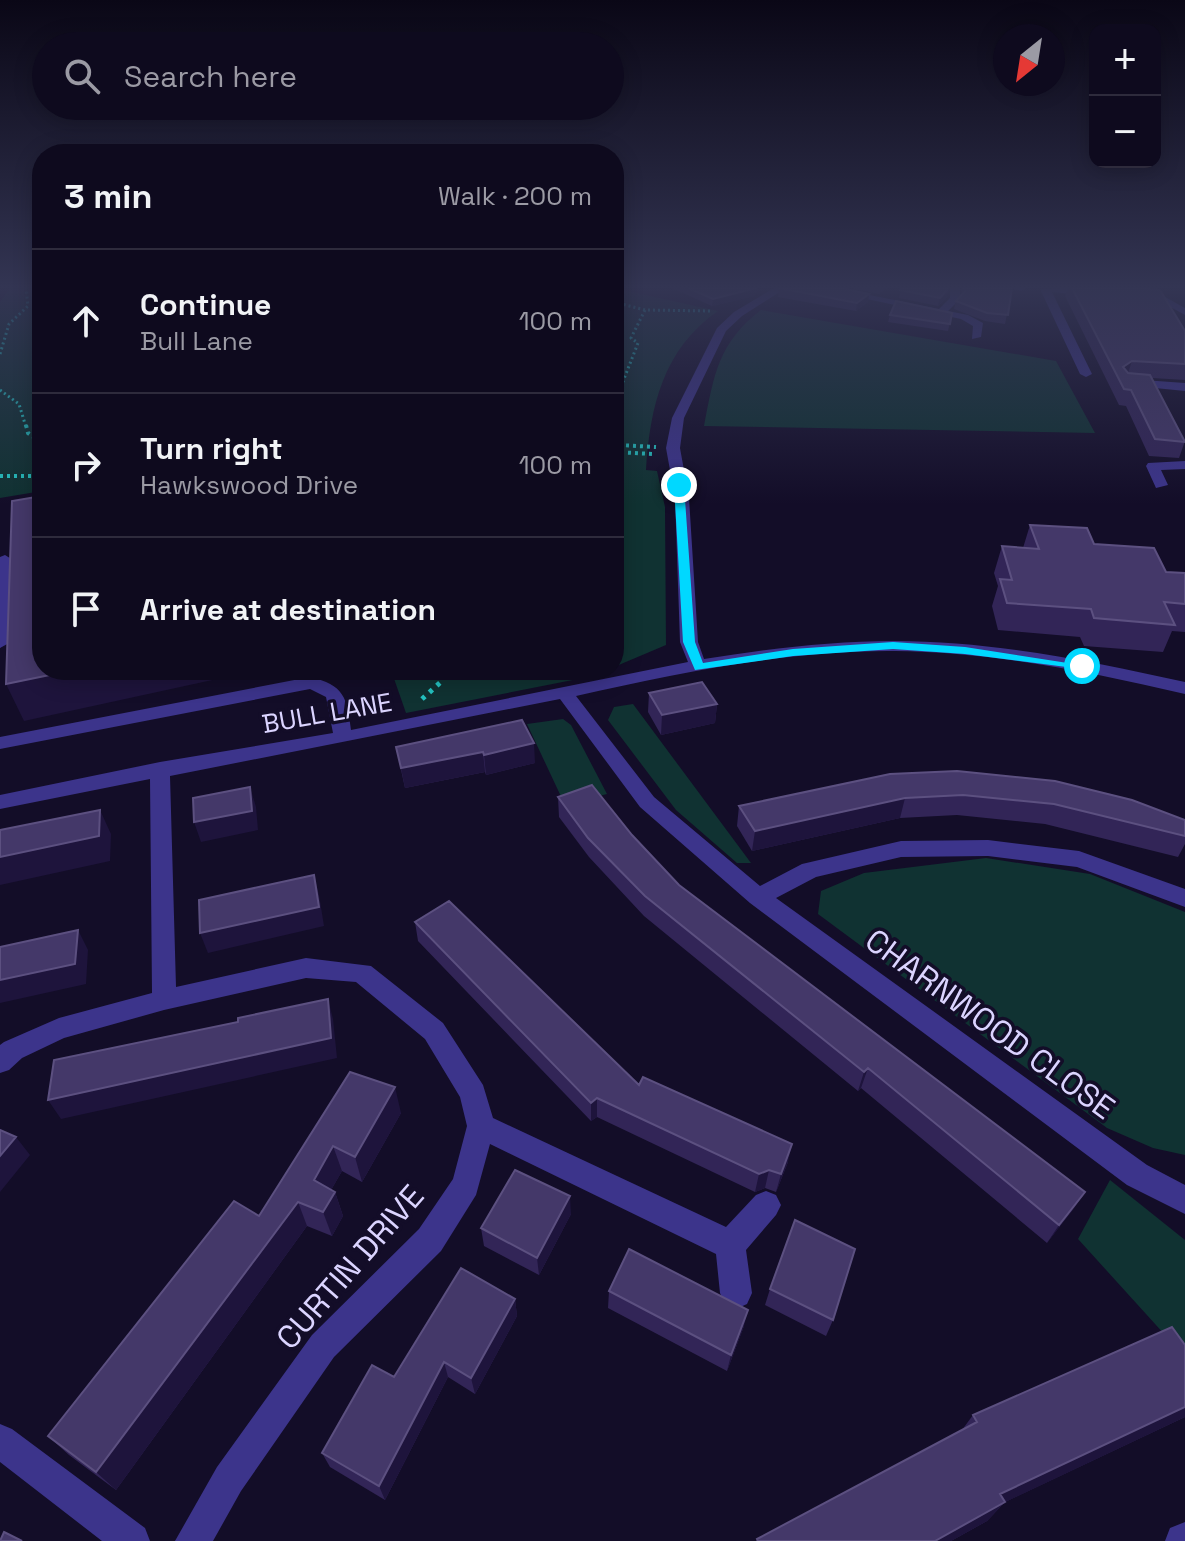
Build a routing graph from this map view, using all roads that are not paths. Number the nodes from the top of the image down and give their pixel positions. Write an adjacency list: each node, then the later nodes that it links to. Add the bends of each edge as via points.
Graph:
1 (705, 360): 10 (street, via 678,418 673,448 682,498 689,642)
2 (1079, 360): 3 (street)
3 (1086, 374)
4 (1127, 383): 5 (street)
5 (1185, 387)
6 (1185, 465): 7 (street, via 1153,466)
7 (1161, 485)
8 (5, 560): 9 (street)
9 (0, 643)
10 (699, 668): 11 (street, BULL LANE, via 793,652 893,646 1051,661); 12 (street, BULL LANE)
11 (1185, 688)
12 (565, 694): 13 (street, BULL LANE); 17 (street, CHARNWOOD CLOSE, via 647,802)
13 (343, 738): 14 (street, via 334,691 310,683); 15 (street, BULL LANE)
14 (0, 743)
15 (160, 769): 16 (street, BULL LANE); 19 (street)
16 (0, 802)
17 (758, 897): 18 (street, via 810,870 901,849 988,848 1079,859); 22 (street, CHARNWOOD CLOSE, via 1137,1175)
18 (1185, 898)
19 (164, 1000): 20 (street, via 59,1029 13,1050); 21 (street, via 306,968 362,973 434,1031 473,1094)
20 (0, 1062)
21 (481, 1126): 24 (street); 28 (street, CURTIN DRIVE, via 466,1185 430,1240 323,1346 229,1479)
22 (1185, 1200)
23 (766, 1205): 24 (street)
24 (730, 1245): 25 (street)
25 (736, 1293)
26 (0, 1441): 27 (street)
27 (132, 1541)
28 (193, 1541)

